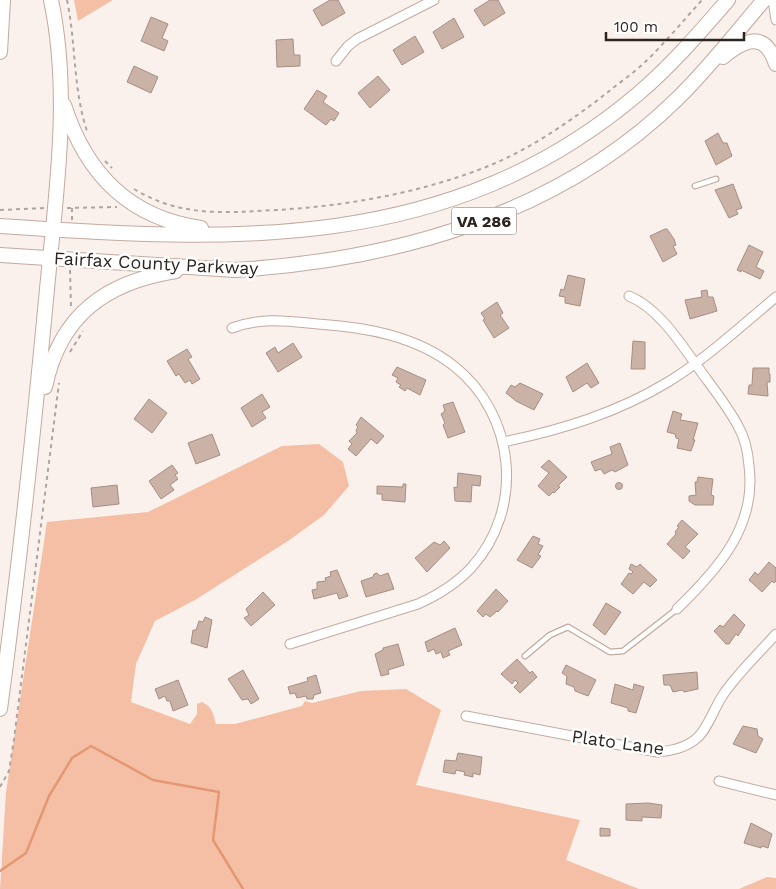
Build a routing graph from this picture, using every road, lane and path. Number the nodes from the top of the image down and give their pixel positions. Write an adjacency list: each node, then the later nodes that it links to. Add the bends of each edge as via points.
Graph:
1 (3, 0): 10 (highway)
2 (51, 0): 14 (highway, via 58,37)
3 (67, 0): 15 (path, via 79,94)
4 (434, 0): 11 (street, via 356,39)
5 (702, 0): 21 (path, via 642,65 585,110 487,167 433,185 321,207 189,211)
6 (728, 0): 29 (highway, Fairfax County Parkway / VA 286, via 681,53 639,93 588,132 511,176 433,206 349,225)
7 (764, 0): 13 (highway, Fairfax County Parkway / VA 286)
8 (773, 0): 9 (street)
9 (776, 20)
10 (0, 52)
11 (336, 61)
12 (776, 64): 13 (highway, via 768,47 748,41 731,50)
13 (694, 81): 33 (highway, Fairfax County Parkway / VA 286, via 656,118 608,155 501,214 387,251 312,264)
14 (60, 86): 22 (highway, via 69,120 84,152 107,182); 23 (highway)
15 (89, 136)
16 (105, 160): 17 (path)
17 (114, 171)
18 (716, 179): 20 (lane)
19 (129, 185): 21 (path)
20 (695, 186)
21 (143, 194): 22 (path)
22 (132, 204): 24 (path); 29 (highway, via 176,223)
23 (55, 206): 24 (path); 25 (path); 27 (highway)
24 (72, 208): 28 (path)
25 (0, 210)
26 (0, 226): 27 (highway, Fairfax County Parkway / VA 286)
27 (53, 229): 28 (highway, Fairfax County Parkway / VA 286); 31 (highway)
28 (71, 230): 29 (highway, Fairfax County Parkway / VA 286, via 172,235)
29 (236, 233)
30 (0, 255): 31 (highway, Fairfax County Parkway / VA 286)
31 (50, 258): 32 (highway, Fairfax County Parkway / VA 286); 42 (highway)
32 (70, 259): 33 (highway, Fairfax County Parkway / VA 286); 36 (path, via 72,313)
33 (235, 270): 36 (highway, via 179,271 132,281 97,300)
34 (629, 296): 39 (street, via 655,313)
35 (776, 297): 39 (street)
36 (76, 319): 38 (path, via 83,330); 42 (highway, via 60,342 48,371)
37 (232, 328): 41 (street, via 264,320 343,326 370,330 414,344 453,365 466,377 488,406)
38 (68, 356)
39 (695, 363): 41 (street, via 643,396 615,409 585,421); 43 (street, via 739,427 748,457 750,493 742,527 734,543)
40 (61, 376): 50 (path, via 14,740 8,771)
41 (503, 442): 45 (street, via 508,474 501,516 483,554 460,579 418,604)
42 (30, 469): 47 (highway)
43 (677, 610): 46 (lane, via 617,653 568,627 550,635)
44 (776, 634): 48 (street, Plato Lane, via 725,692 701,733 687,745 676,749 657,752)
45 (290, 644)
46 (525, 656)
47 (0, 709)
48 (466, 716)
49 (720, 781): 51 (street)
50 (0, 787)
51 (776, 795)

